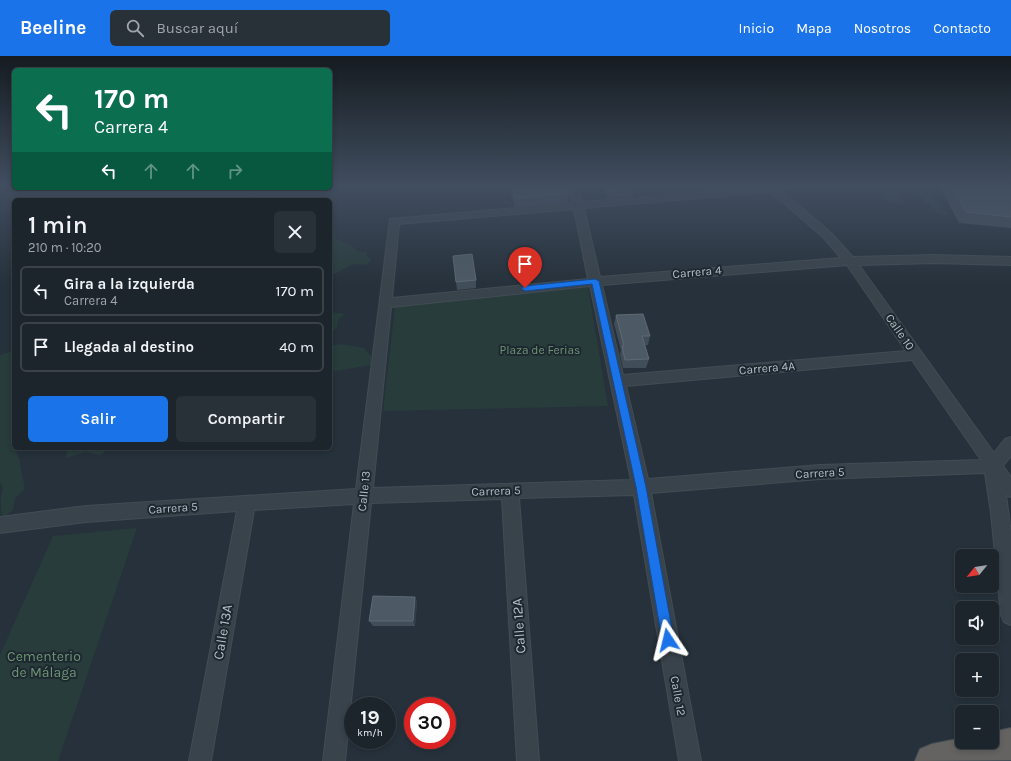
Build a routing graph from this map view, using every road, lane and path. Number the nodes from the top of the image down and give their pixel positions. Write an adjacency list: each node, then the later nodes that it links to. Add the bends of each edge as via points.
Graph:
1 (430, 218): 7 (street, Calle 13, via 394,221)
2 (581, 218): 6 (street, Calle 12)
3 (807, 218): 4 (street, Calle 10)
4 (850, 260): 5 (street, Carrera 4); 6 (street, Carrera 4); 8 (street, Calle 10)
5 (1011, 261)
6 (595, 281): 7 (street, Carrera 4); 9 (street, Calle 12)
7 (384, 303): 15 (street, Calle 13)
8 (917, 355): 9 (street, Carrera 4A); 11 (street, Calle 10)
9 (617, 381): 12 (street, Calle 12)
10 (1011, 444): 11 (street)
11 (993, 466): 12 (street, Carrera 5, via 820,472); 14 (street, Calle 10); 18 (street)
12 (641, 487): 13 (street, Carrera 5); 23 (street, Calle 12)
13 (510, 490): 15 (street, Carrera 5); 22 (street, Calle 12A)
14 (1011, 490)
15 (364, 496): 16 (street, Carrera 5); 21 (street, Calle 13)
16 (246, 503): 17 (street, Carrera 5, via 86,514); 20 (street, Calle 13A)
17 (0, 525)
18 (1011, 615)
19 (1011, 744): 24 (highway)
20 (200, 761)
21 (334, 761)
22 (528, 761)
23 (690, 761)
24 (932, 761)

